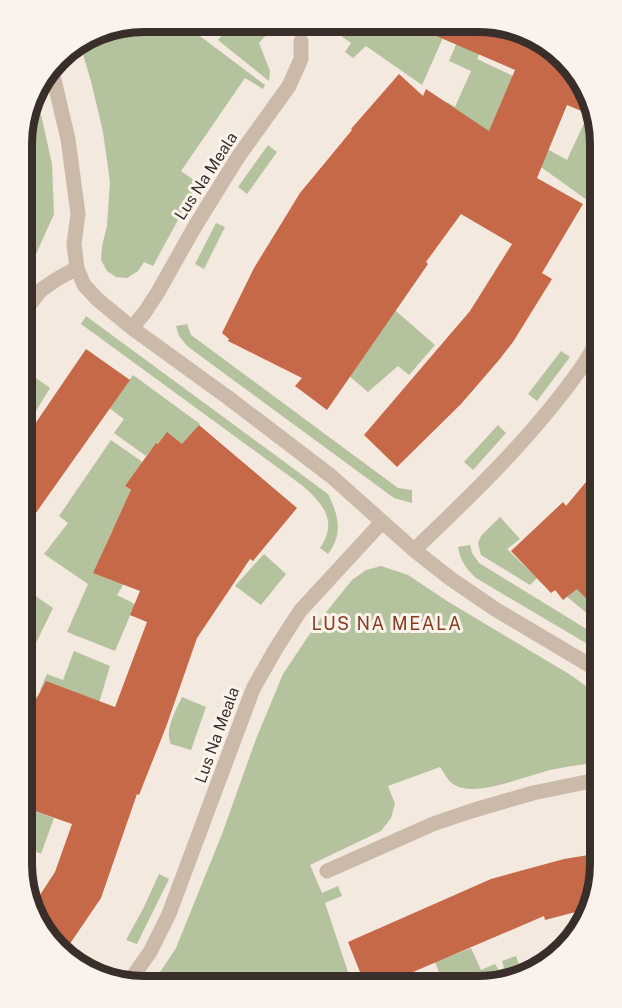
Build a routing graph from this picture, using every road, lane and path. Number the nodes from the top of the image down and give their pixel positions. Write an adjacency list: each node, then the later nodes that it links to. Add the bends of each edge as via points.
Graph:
1 (301, 41): 5 (street, Lus Na Meala, via 301,59 289,86 238,157 158,292)
2 (53, 77): 3 (street, via 74,179)
3 (77, 268): 4 (street, via 41,290); 5 (street, via 84,285)
4 (32, 301)
5 (132, 327): 7 (street, via 331,476)
6 (590, 353): 8 (street, via 545,416)
7 (382, 522): 8 (street); 12 (street, Lus Na Meala, via 300,611 253,689 169,914)
8 (414, 550): 9 (street, via 495,609)
9 (590, 665)
10 (590, 780): 11 (street, via 433,824)
11 (327, 871)
12 (133, 976)

